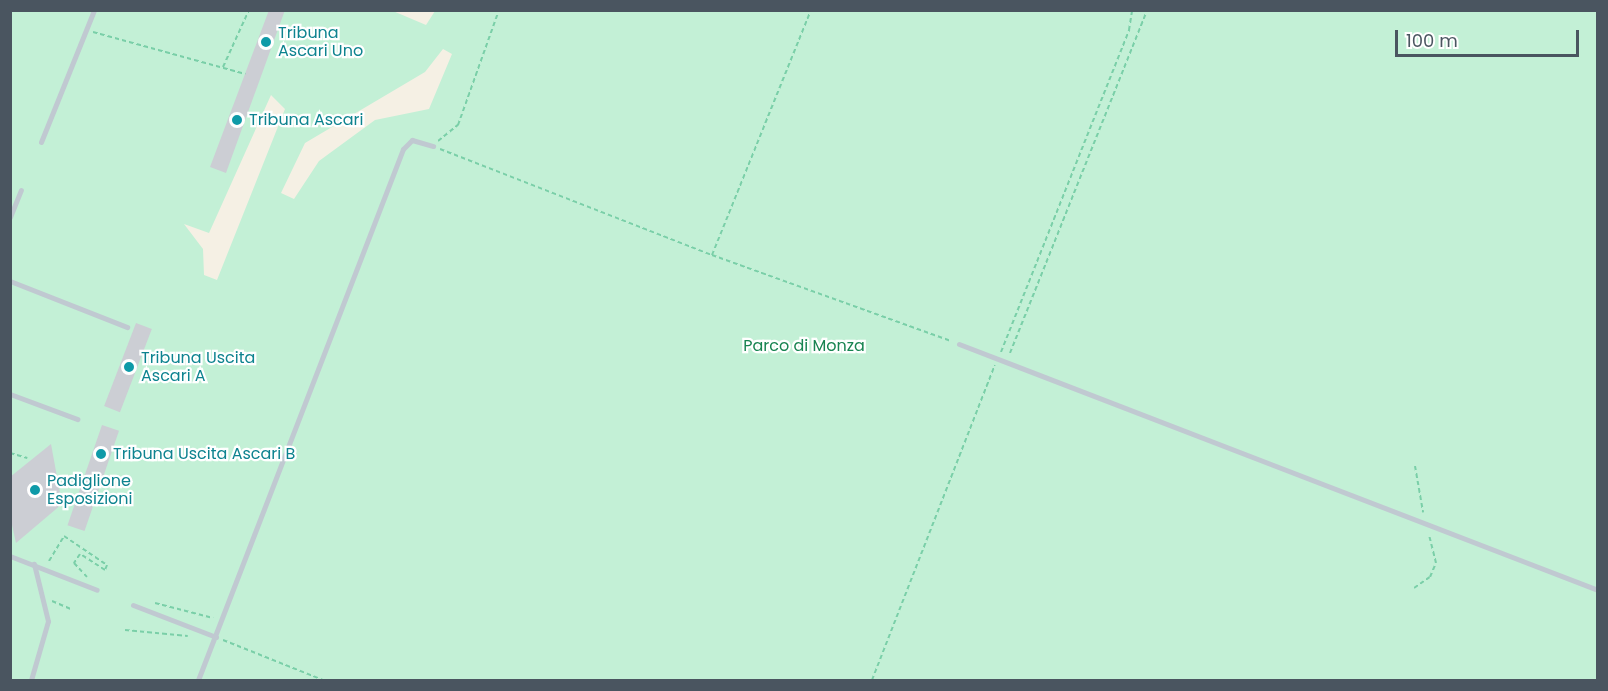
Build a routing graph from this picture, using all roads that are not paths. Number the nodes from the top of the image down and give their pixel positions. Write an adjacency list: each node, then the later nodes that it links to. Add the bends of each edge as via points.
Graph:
1 (94, 10): 2 (lane)
2 (41, 142)
3 (433, 146): 16 (lane, via 412,140 403,149)
4 (21, 190): 5 (lane)
5 (10, 217)
6 (10, 281): 7 (lane)
7 (127, 327)
8 (959, 345): 14 (lane)
9 (10, 394): 10 (lane)
10 (77, 419)
11 (10, 556): 12 (lane)
12 (34, 564): 13 (lane); 17 (lane, via 48,621)
13 (97, 590)
14 (1598, 590)
15 (133, 605): 16 (lane)
16 (216, 637): 18 (lane)
17 (31, 681)
18 (198, 681)

